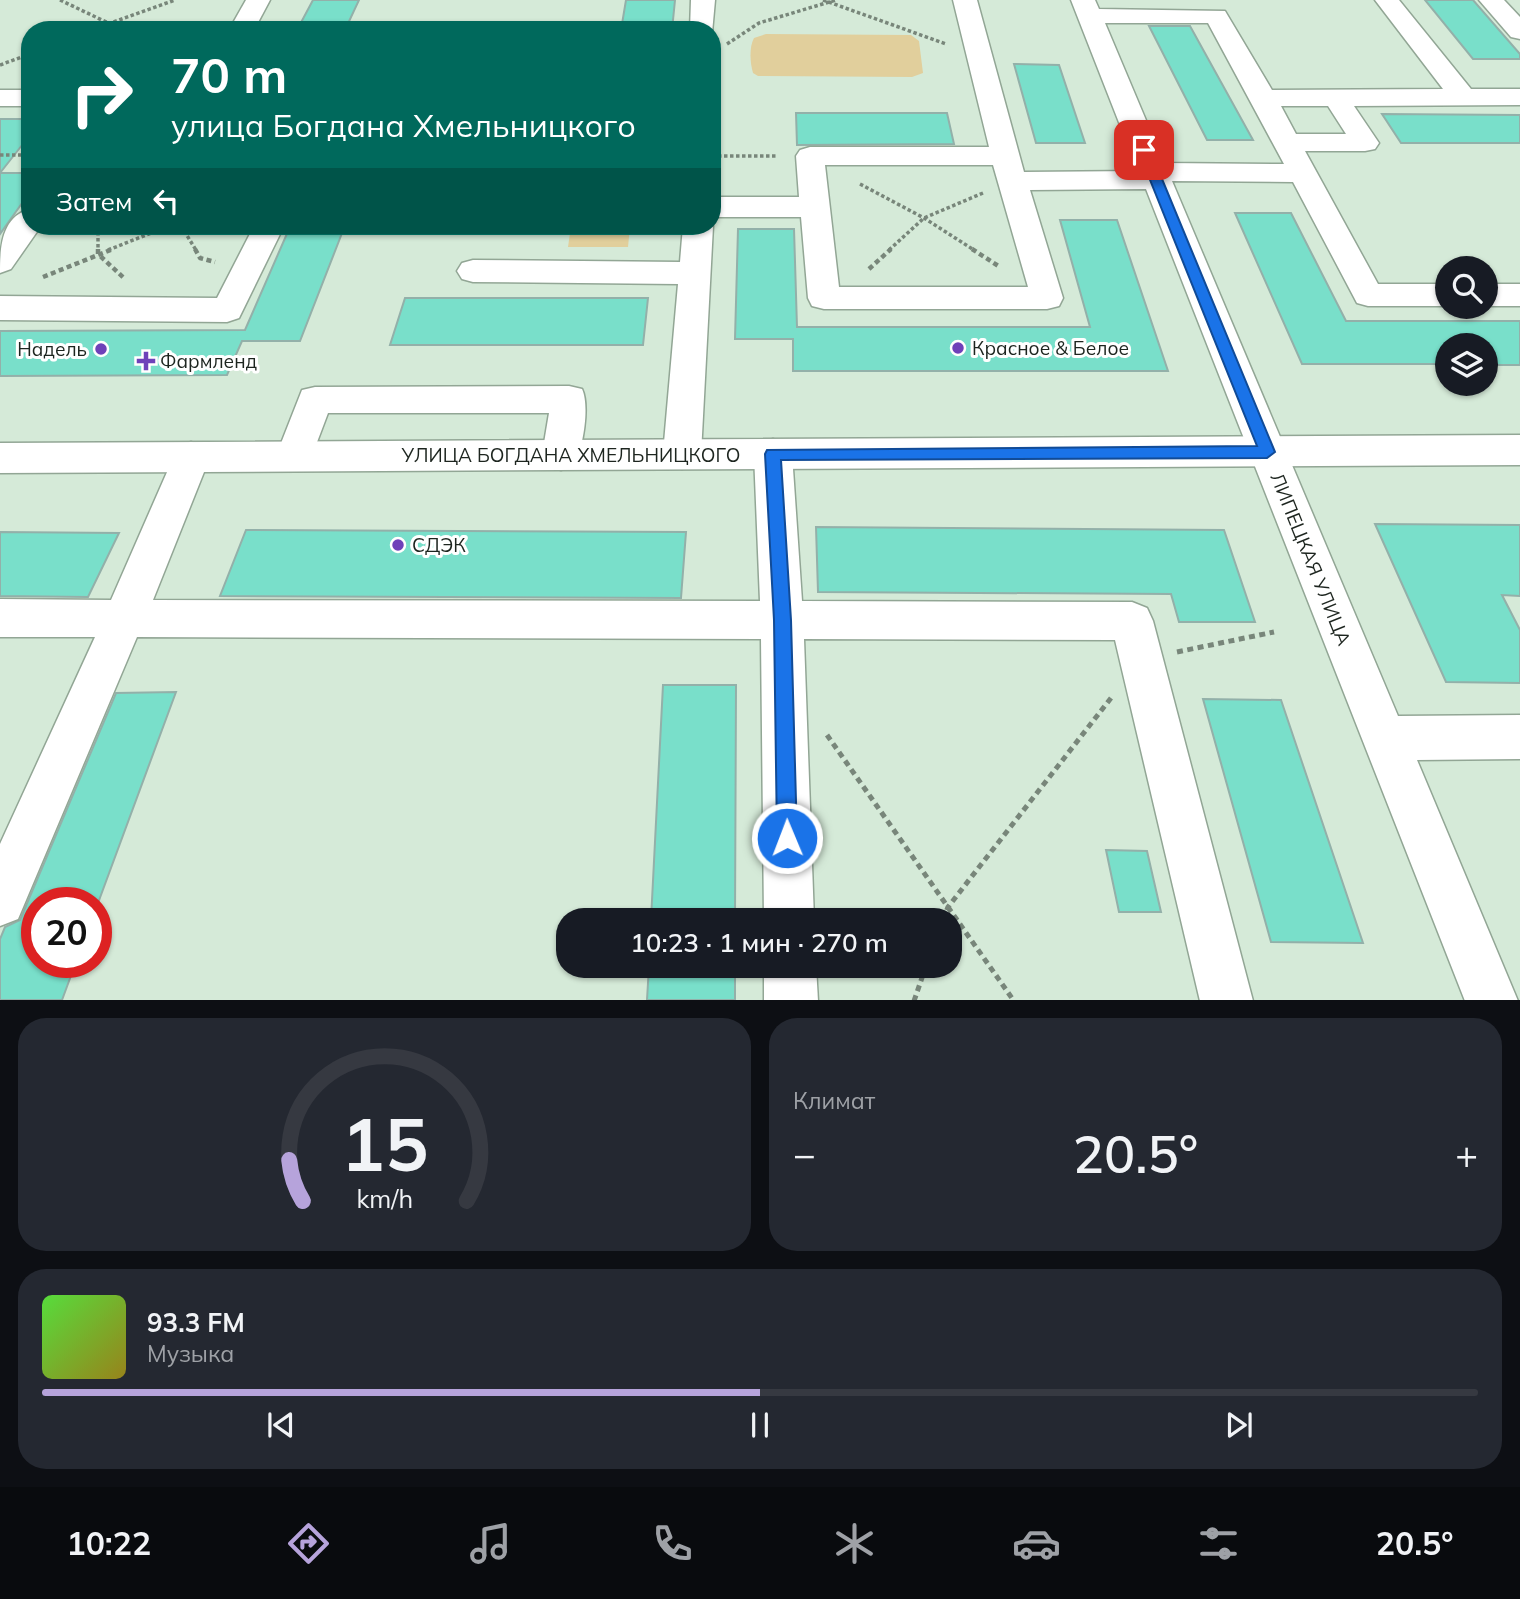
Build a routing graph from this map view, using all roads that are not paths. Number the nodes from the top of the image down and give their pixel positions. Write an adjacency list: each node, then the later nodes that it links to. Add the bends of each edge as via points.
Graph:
1 (258, 0): 7 (main road)
2 (703, 0): 8 (main road)
3 (965, 0): 17 (main road)
4 (1387, 0): 10 (main road)
5 (1491, 0): 9 (main road)
6 (1086, 8): 14 (main road, via 1216,16); 19 (main road, ЛИПЕЦКАЯ УЛИЦА)
7 (246, 21)
8 (702, 21)
9 (1520, 32)
10 (1463, 97): 11 (main road); 15 (main road)
11 (1520, 97)
12 (0, 98): 13 (main road)
13 (21, 98)
14 (1263, 98): 15 (main road); 16 (main road)
15 (1335, 98): 16 (main road, via 1365,143)
16 (1286, 142): 18 (main road)
17 (1009, 168): 19 (main road); 21 (main road, via 810,156); 21 (main road, via 1047,298 824,298)
18 (1302, 173): 19 (main road); 28 (main road, via 1368,295)
19 (1155, 176): 33 (main road, ЛИПЕЦКАЯ УЛИЦА)
20 (721, 207): 21 (main road)
21 (815, 207)
22 (21, 232): 25 (main road)
23 (264, 235): 31 (main road, via 227,310)
24 (697, 235): 27 (main road)
25 (0, 262)
26 (473, 271): 27 (main road)
27 (694, 273): 34 (main road)
28 (1435, 295)
29 (1498, 295): 30 (main road)
30 (1520, 295)
31 (0, 308)
32 (1520, 450): 33 (main road, УЛИЦА БОГДАНА ХМЕЛЬНИЦКОГО)
33 (1267, 452): 35 (main road, УЛИЦА БОГДАНА ХМЕЛЬНИЦКОГО); 43 (main road, ЛИПЕЦКАЯ УЛИЦА)
34 (682, 454): 35 (main road, УЛИЦА БОГДАНА ХМЕЛЬНИЦКОГО); 36 (main road, УЛИЦА БОГДАНА ХМЕЛЬНИЦКОГО)
35 (773, 454): 42 (main road)
36 (561, 455): 37 (main road, УЛИЦА БОГДАНА ХМЕЛЬНИЦКОГО); 37 (main road, via 569,399 315,400)
37 (295, 456): 38 (main road, УЛИЦА БОГДАНА ХМЕЛЬНИЦКОГО)
38 (191, 457): 39 (main road, УЛИЦА БОГДАНА ХМЕЛЬНИЦКОГО); 40 (main road)
39 (0, 458)
40 (125, 617): 41 (main road); 42 (main road); 45 (main road)
41 (0, 618)
42 (782, 620): 46 (main road); 49 (main road, via 1132,621)
43 (1384, 737): 44 (main road); 50 (main road, ЛИПЕЦКАЯ УЛИЦА)
44 (1520, 737)
45 (0, 901)
46 (789, 908)
47 (790, 978): 48 (main road)
48 (791, 1000)
49 (1227, 1000)
50 (1492, 1000)

